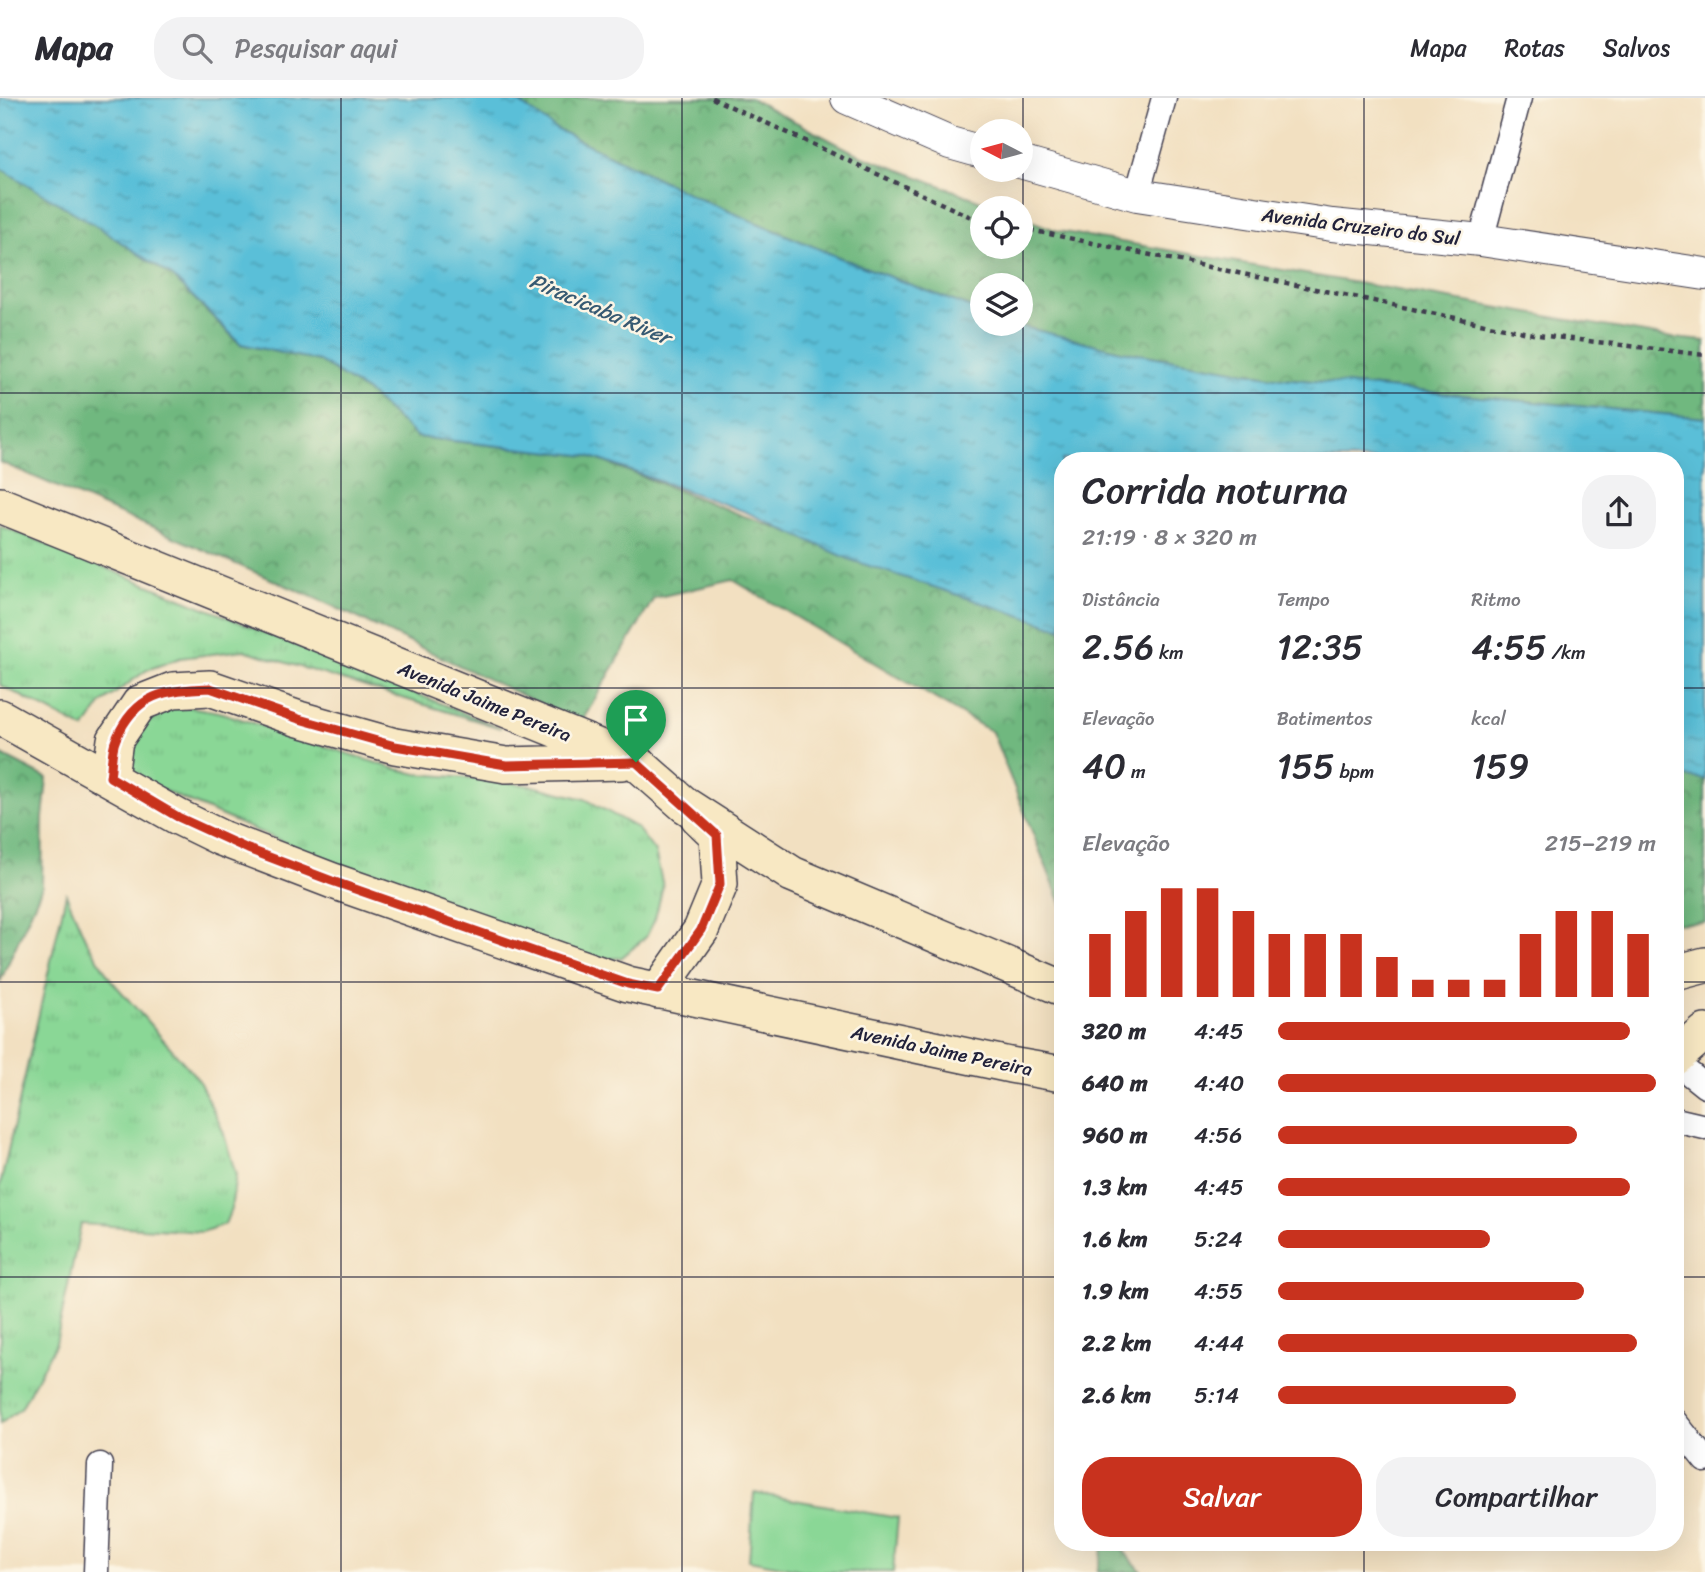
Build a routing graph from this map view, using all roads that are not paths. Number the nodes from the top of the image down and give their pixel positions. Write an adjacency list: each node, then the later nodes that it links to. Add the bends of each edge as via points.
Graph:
1 (846, 98): 4 (street)
2 (1164, 98): 6 (street)
3 (1519, 98): 7 (street)
4 (970, 149)
5 (1033, 166): 6 (street, Avenida Cruzeiro do Sul)
6 (1137, 195): 7 (street, Avenida Cruzeiro do Sul, via 1332,225)
7 (1481, 240): 8 (street, Avenida Cruzeiro do Sul)
8 (1705, 274)
9 (0, 505): 11 (main road, Avenida Jaime Pereira)
10 (0, 718): 12 (main road, Avenida Jaime Pereira)
11 (636, 762): 12 (main road, via 506,765 395,746 210,688 173,690 140,703 115,740); 13 (main road, Avenida Jaime Pereira)
12 (110, 777): 17 (main road, Avenida Jaime Pereira, via 178,817 248,849 628,984)
13 (685, 805): 16 (main road, Avenida Jaime Pereira, via 792,874); 17 (main road, via 717,835 720,884 701,930)
14 (1705, 965): 15 (main road)
15 (1684, 971)
16 (1054, 985)
17 (658, 990): 21 (main road, Avenida Jaime Pereira)
18 (1705, 1032): 19 (main road)
19 (1684, 1052)
20 (1684, 1068): 22 (street)
21 (1054, 1073)
22 (1705, 1086)
23 (1684, 1122): 24 (street)
24 (1705, 1126)
25 (1684, 1433): 26 (street)
26 (1705, 1460)
27 (100, 1465): 28 (street)
28 (96, 1572)

